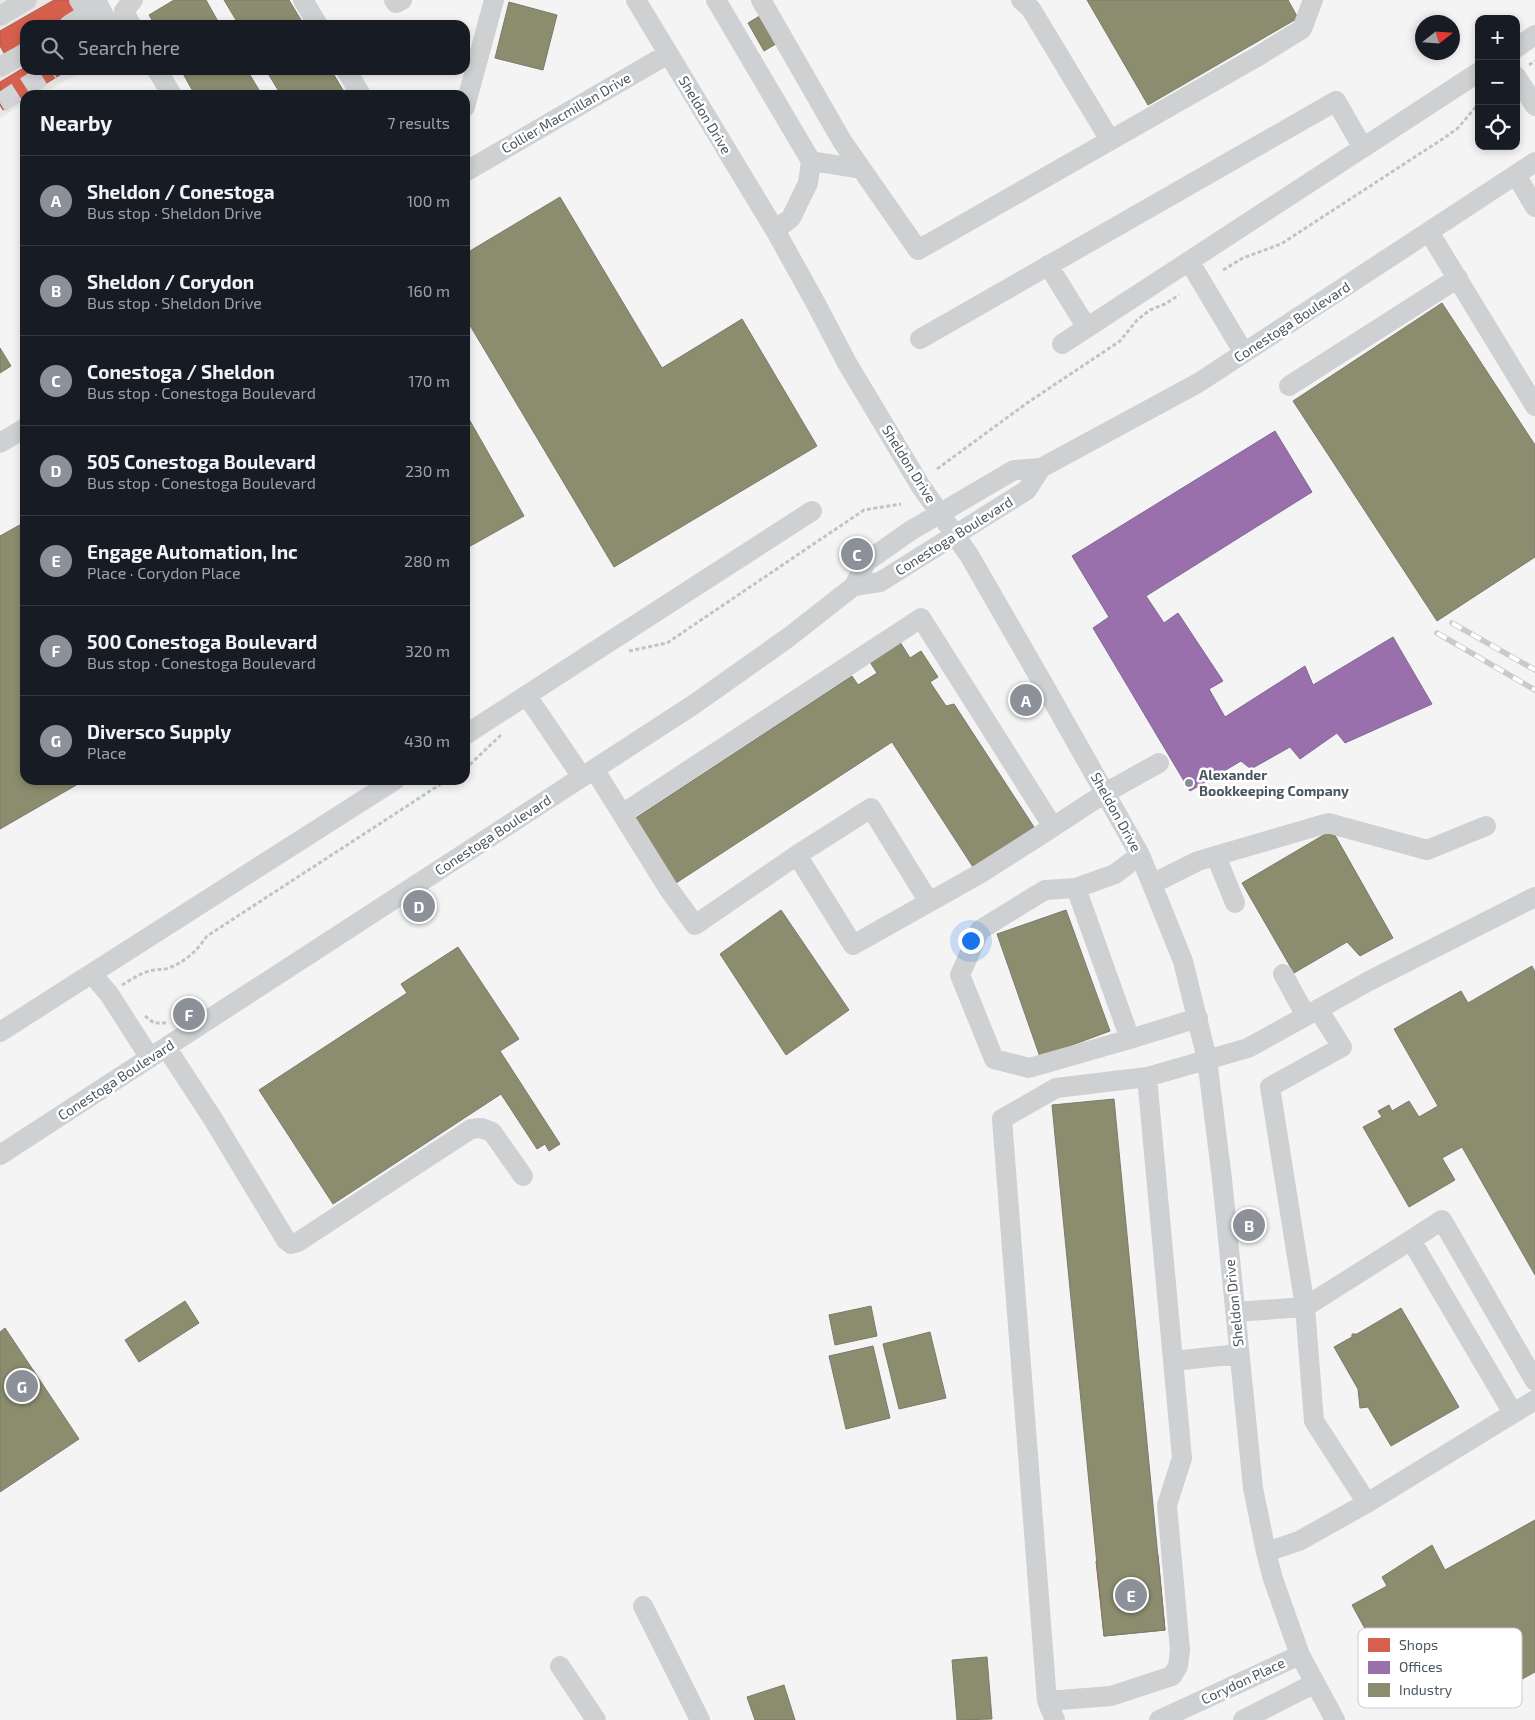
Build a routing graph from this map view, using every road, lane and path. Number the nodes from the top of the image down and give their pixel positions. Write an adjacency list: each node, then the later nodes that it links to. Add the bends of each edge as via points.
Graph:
1 (27, 0): 14 (street)
2 (79, 0): 15 (street, via 85,15)
3 (96, 0): 16 (street)
4 (133, 0): 17 (street, via 124,11)
5 (303, 0): 18 (street)
6 (394, 0): 7 (street, via 396,3)
7 (402, 0)
8 (494, 0): 31 (street)
9 (636, 0): 21 (street, Sheldon Drive)
10 (716, 0): 36 (street)
11 (761, 0): 38 (street, via 842,141)
12 (1021, 0): 34 (street, via 1031,9)
13 (1312, 0): 34 (street, via 1302,29)
14 (0, 16)
15 (77, 20)
16 (107, 20)
17 (129, 20)
18 (315, 20)
19 (1535, 35): 20 (street)
20 (1520, 45)
21 (668, 54): 39 (street, Collier Macmillan Drive); 42 (street, Sheldon Drive)
22 (20, 55): 24 (street)
23 (1535, 61): 25 (path)
24 (0, 68)
25 (1522, 71): 33 (street)
26 (160, 75): 29 (street)
27 (349, 75): 30 (street)
28 (1475, 75): 35 (street)
29 (169, 90)
30 (358, 90)
31 (470, 90)
32 (1477, 105): 46 (path, via 1458,128 1444,138 1280,244 1242,258)
33 (1535, 106)
34 (1110, 140): 38 (street, via 918,250)
35 (1363, 148): 44 (street); 45 (street, via 1336,100)
36 (811, 161): 38 (street); 42 (street, via 808,183 791,218)
37 (1535, 162): 40 (street, Conestoga Boulevard)
38 (861, 168)
39 (470, 169)
40 (1516, 175): 41 (street); 43 (street, Conestoga Boulevard)
41 (1535, 207)
42 (775, 230): 61 (street, Sheldon Drive, via 846,363 920,485)
43 (1429, 232): 47 (street); 52 (street, Conestoga Boulevard)
44 (1189, 261): 49 (street); 52 (street)
45 (1048, 265): 49 (street); 50 (street)
46 (1223, 270)
47 (1458, 278): 53 (street); 54 (street)
48 (1179, 295): 57 (path, via 1150,310 1120,341)
49 (1086, 328): 51 (street)
50 (920, 339)
51 (1062, 344)
52 (1244, 353): 58 (street, Conestoga Boulevard, via 1198,383)
53 (1289, 386)
54 (1535, 406)
55 (20, 431): 56 (street)
56 (0, 443)
57 (937, 468)
58 (1041, 468): 61 (street, Conestoga Boulevard, via 1014,470); 62 (street, Conestoga Boulevard, via 1027,490)
59 (901, 504): 64 (path, via 864,510 667,643)
60 (812, 510): 65 (street)
61 (940, 512): 62 (street, Sheldon Drive); 63 (street, Conestoga Boulevard, via 866,562)
62 (955, 534): 63 (street, Conestoga Boulevard, via 880,582); 73 (street, Sheldon Drive)
63 (854, 586): 70 (street, Conestoga Boulevard, via 773,648)
64 (625, 652)
65 (527, 696): 66 (street); 70 (street)
66 (470, 733)
67 (502, 733): 69 (path)
68 (1159, 763): 73 (street)
69 (470, 764)
70 (588, 773): 74 (street); 94 (street, Conestoga Boulevard)
71 (387, 785): 85 (street)
72 (440, 785): 87 (path, via 207,936 188,958 168,969 137,975)
73 (1105, 793): 76 (street); 78 (street, Sheldon Drive)
74 (622, 814): 76 (street, via 921,618); 77 (street, via 695,925)
75 (1486, 826): 79 (street, via 1426,850 1328,823)
76 (1053, 827): 83 (street)
77 (797, 855): 83 (street, via 853,945); 83 (street, via 872,808)
78 (1140, 855): 80 (street, Sheldon Drive); 81 (street, via 1115,874)
79 (1216, 856): 80 (street, via 1198,861); 84 (street)
80 (1152, 884): 90 (street, Sheldon Drive, via 1183,962)
81 (1076, 888): 93 (street); 93 (street, via 1045,890 980,930 960,975 994,1059 1029,1068)
82 (1535, 897): 89 (street)
83 (929, 902)
84 (1235, 903)
85 (92, 974): 87 (street); 92 (street)
86 (1283, 974): 89 (street)
87 (109, 994): 94 (street)
88 (140, 1008): 91 (path, via 154,1024)
89 (1312, 1013): 95 (street, via 1248,1048); 100 (street, via 1342,1047 1270,1087)
90 (1198, 1018): 93 (street); 95 (street, Sheldon Drive)
91 (172, 1021)
92 (0, 1032)
93 (1130, 1039)
94 (158, 1052): 97 (street, Conestoga Boulevard); 98 (street, via 212,1119 291,1244 471,1129 492,1132)
95 (1207, 1059): 96 (street); 101 (street, Sheldon Drive)
96 (1148, 1077): 103 (street); 113 (street, via 1056,1088 1002,1119)
97 (0, 1156)
98 (523, 1176)
99 (1411, 1240): 100 (street); 104 (street, via 1442,1220); 106 (street)
100 (1305, 1307): 101 (street); 107 (street, via 1314,1421)
101 (1235, 1312): 102 (street, Sheldon Drive)
102 (1239, 1354): 103 (street); 108 (street, Sheldon Drive, via 1253,1488)
103 (1173, 1361): 113 (street, via 1182,1458 1167,1505 1180,1650 1178,1666 1172,1676 1111,1696)
104 (1535, 1381)
105 (1535, 1400): 106 (street)
106 (1513, 1413): 107 (street)
107 (1367, 1504): 108 (street, via 1299,1542)
108 (1266, 1552): 110 (street, Sheldon Drive)
109 (644, 1606): 115 (street)
110 (1300, 1655): 112 (street, Sheldon Drive); 117 (street, Corydon Place)
111 (560, 1666): 114 (street)
112 (1315, 1683): 118 (street); 119 (street, Sheldon Drive)
113 (1047, 1701): 116 (street)
114 (596, 1720)
115 (700, 1720)
116 (1055, 1720)
117 (1159, 1720)
118 (1243, 1720)
119 (1335, 1720)

